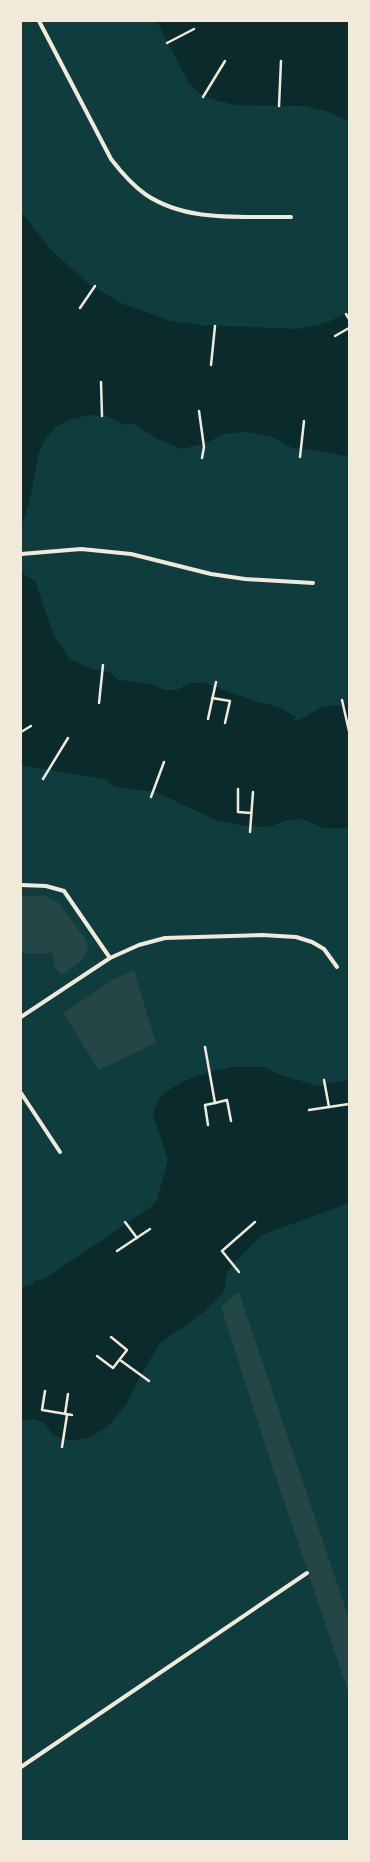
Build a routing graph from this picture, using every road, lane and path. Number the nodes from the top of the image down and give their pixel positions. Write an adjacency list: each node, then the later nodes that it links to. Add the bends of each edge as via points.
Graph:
1 (39, 21): 8 (street, via 111,159 127,178 146,194 192,214)
2 (194, 29): 3 (path)
3 (167, 43)
4 (225, 61): 6 (path)
5 (281, 61): 7 (path)
6 (203, 97)
7 (279, 106)
8 (291, 217)
9 (95, 286): 10 (path)
10 (80, 308)
11 (346, 314): 12 (path)
12 (349, 319)
13 (215, 326): 16 (path)
14 (349, 328): 15 (path)
15 (335, 336)
16 (211, 365)
17 (101, 382): 19 (path)
18 (199, 411): 22 (path, via 204,447)
19 (102, 416)
20 (304, 421): 21 (path)
21 (300, 457)
22 (202, 458)
23 (21, 554): 24 (street, via 81,549 131,554 211,574 245,579)
24 (313, 583)
25 (103, 665): 29 (path)
26 (216, 682): 27 (path)
27 (212, 698): 30 (path); 31 (path, via 230,701)
28 (342, 700): 33 (path)
29 (99, 703)
30 (208, 718)
31 (225, 723)
32 (31, 726): 34 (path)
33 (349, 730)
34 (21, 732)
35 (68, 738): 37 (path)
36 (164, 762): 40 (path)
37 (43, 779)
38 (238, 788): 41 (path, via 238,812)
39 (253, 792): 41 (path)
40 (151, 797)
41 (251, 813): 42 (path)
42 (250, 832)
43 (21, 885): 44 (street, via 52,886 64,891)
44 (110, 958): 45 (street, via 165,938 278,935 303,939 315,944 327,952); 46 (street)
45 (337, 967)
46 (21, 1017)
47 (205, 1047): 50 (path)
48 (324, 1080): 52 (path)
49 (21, 1093): 56 (street)
50 (215, 1103): 54 (path, via 227,1100); 55 (path, via 205,1105)
51 (349, 1104): 52 (path)
52 (329, 1107): 53 (path)
53 (309, 1110)
54 (231, 1121)
55 (208, 1125)
56 (60, 1152)
57 (125, 1222): 60 (path)
58 (255, 1222): 62 (path, via 222,1251)
59 (150, 1229): 60 (path)
60 (137, 1238): 61 (path)
61 (117, 1251)
62 (240, 1272)
63 (110, 1337): 65 (path, via 127,1350)
64 (97, 1356): 65 (path, via 113,1368)
65 (120, 1360): 66 (path)
66 (149, 1381)
67 (45, 1391): 69 (path, via 42,1410)
68 (68, 1394): 69 (path)
69 (66, 1414): 70 (path); 71 (path)
70 (72, 1415)
71 (62, 1447)
72 (308, 1573): 73 (street)
73 (21, 1767)

